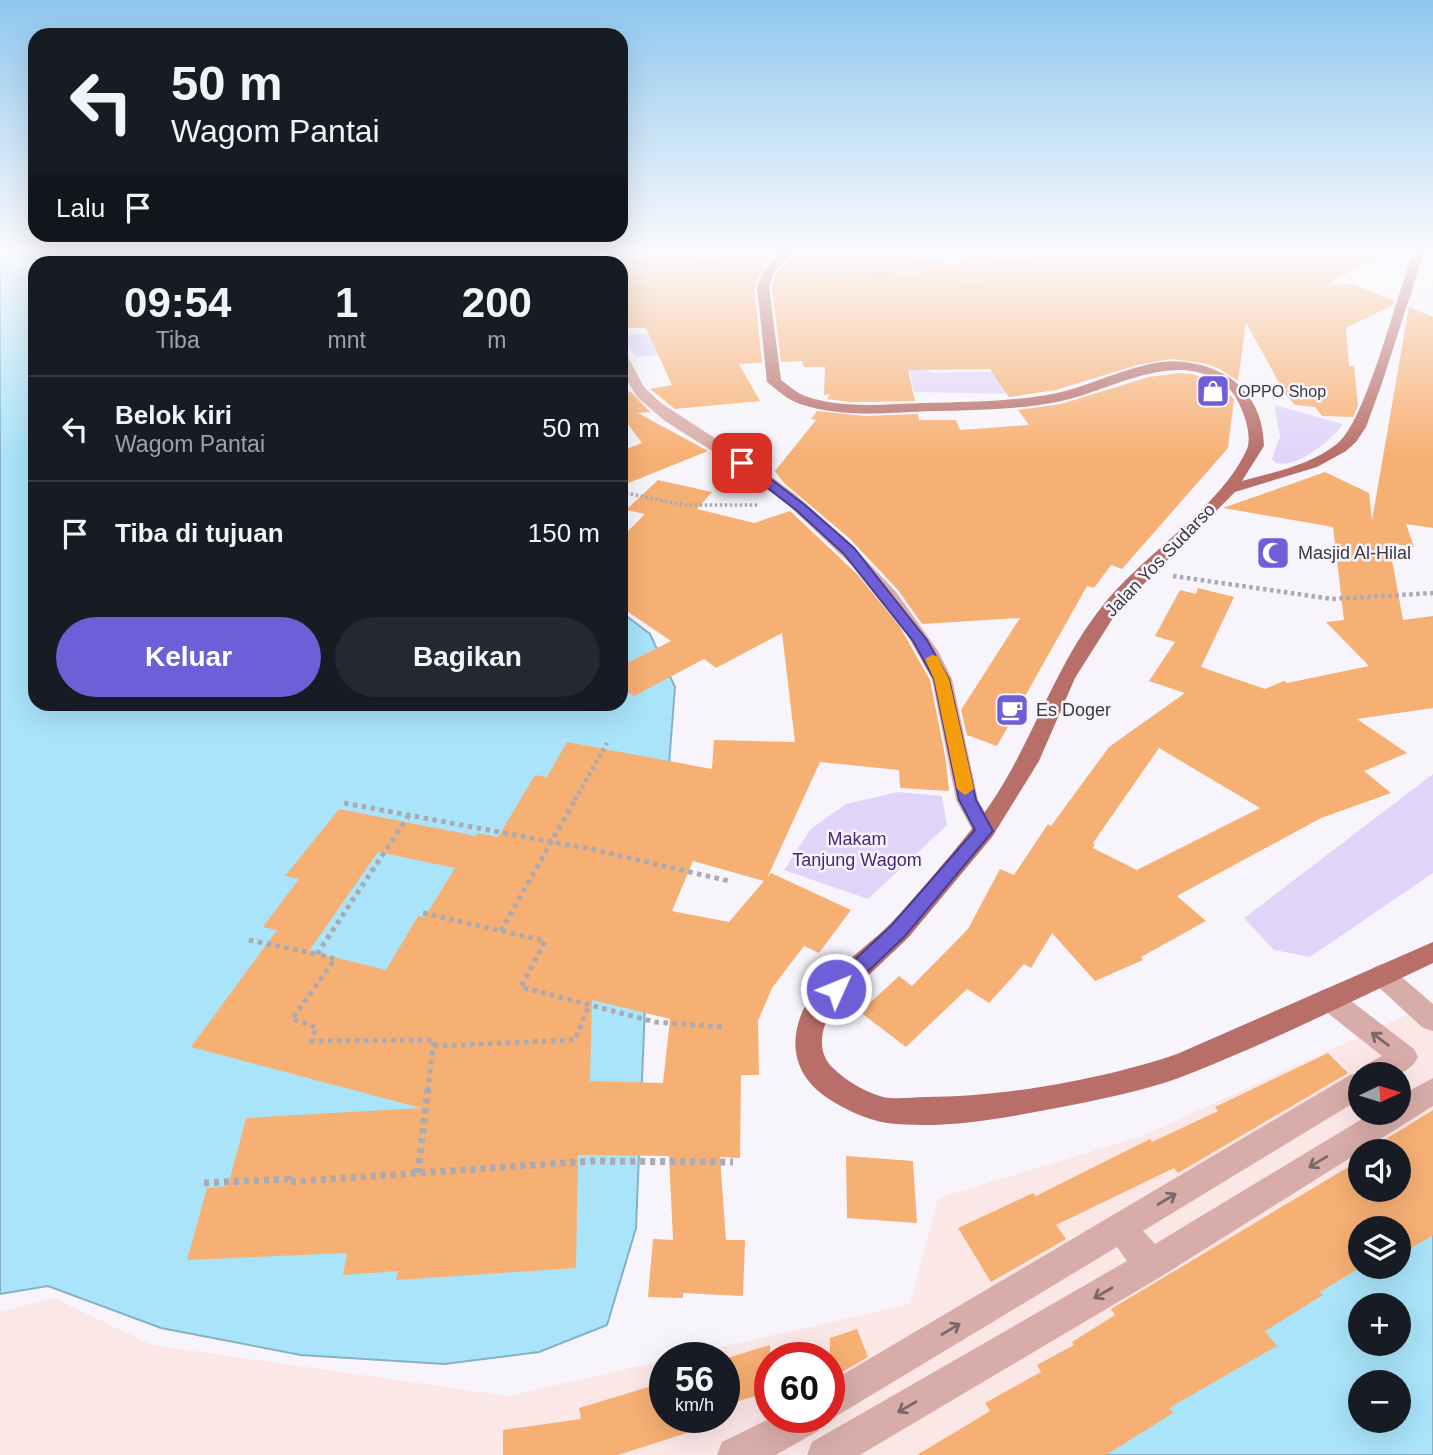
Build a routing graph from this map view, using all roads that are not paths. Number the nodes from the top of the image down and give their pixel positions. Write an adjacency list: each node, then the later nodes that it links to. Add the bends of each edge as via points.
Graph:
1 (766, 321): 4 (main road, Jalan Yos Sudarso, via 774,382 801,400 834,407 1031,402 1157,366 1197,367 1232,383 1254,421 1256,446)
2 (1394, 321): 4 (main road, via 1351,440 1301,468)
3 (628, 371): 5 (street, via 636,387 660,410 759,474 849,551 872,577 936,664 957,740 967,800)
4 (1229, 489): 5 (main road, Jalan Yos Sudarso, via 1111,607 1065,678 1028,761)
5 (984, 831): 8 (main road, Jalan Yos Sudarso, via 899,931 823,1002 814,1016 807,1047 813,1067 853,1098 884,1110 957,1110 1079,1092 1186,1063)
6 (1433, 952): 7 (main road, Jalan Yos Sudarso)
7 (1382, 975): 8 (main road, Jalan Yos Sudarso); 9 (street)
8 (1329, 999): 10 (street, one-way to 8, via 1404,1057)
9 (1433, 1020)
10 (1395, 1062)
11 (1348, 1091): 15 (street, one-way to 11)
12 (1433, 1091): 13 (street)
13 (1411, 1105)
14 (1378, 1125): 16 (street, one-way to 16)
15 (1120, 1227): 16 (street); 17 (street, one-way to 15)
16 (1151, 1265): 20 (street, one-way to 20)
17 (845, 1393)
18 (780, 1433): 19 (street)
19 (748, 1452)
20 (825, 1455)

